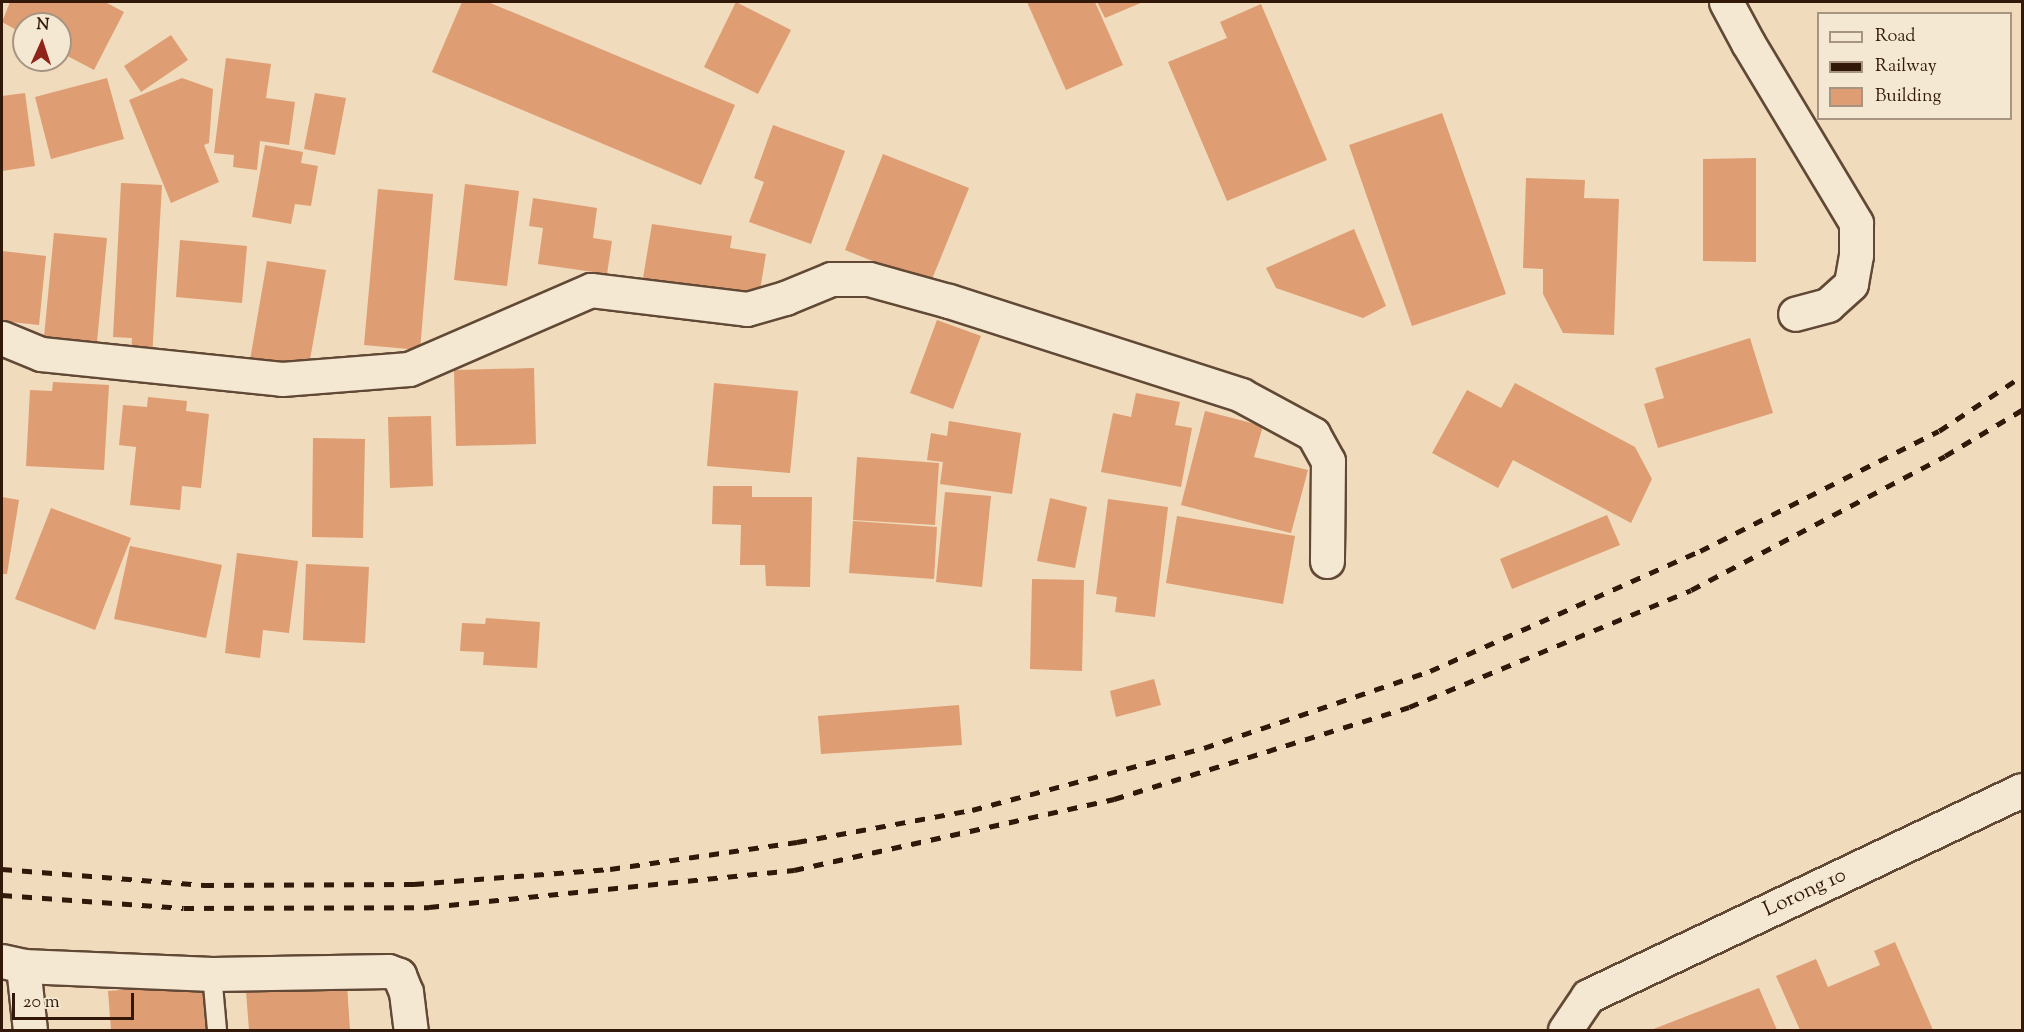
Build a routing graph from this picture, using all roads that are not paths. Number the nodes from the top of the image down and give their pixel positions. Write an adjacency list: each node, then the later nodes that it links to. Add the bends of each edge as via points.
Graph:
1 (1726, 2): 2 (street, via 1856,223 1851,284 1828,305)
2 (1795, 314)
3 (2, 338): 4 (street, via 41,354 282,379 409,369 591,290 747,309 831,279 869,279 1241,395 1314,435 1328,461)
4 (1327, 561)
5 (2022, 790): 11 (street, Lorong 10, via 1588,996)
6 (12, 964): 7 (street); 8 (street)
7 (212, 974): 9 (lane); 10 (street, via 388,971 399,975 406,992)
8 (30, 1030)
9 (217, 1030)
10 (411, 1030)
11 (1565, 1030)

